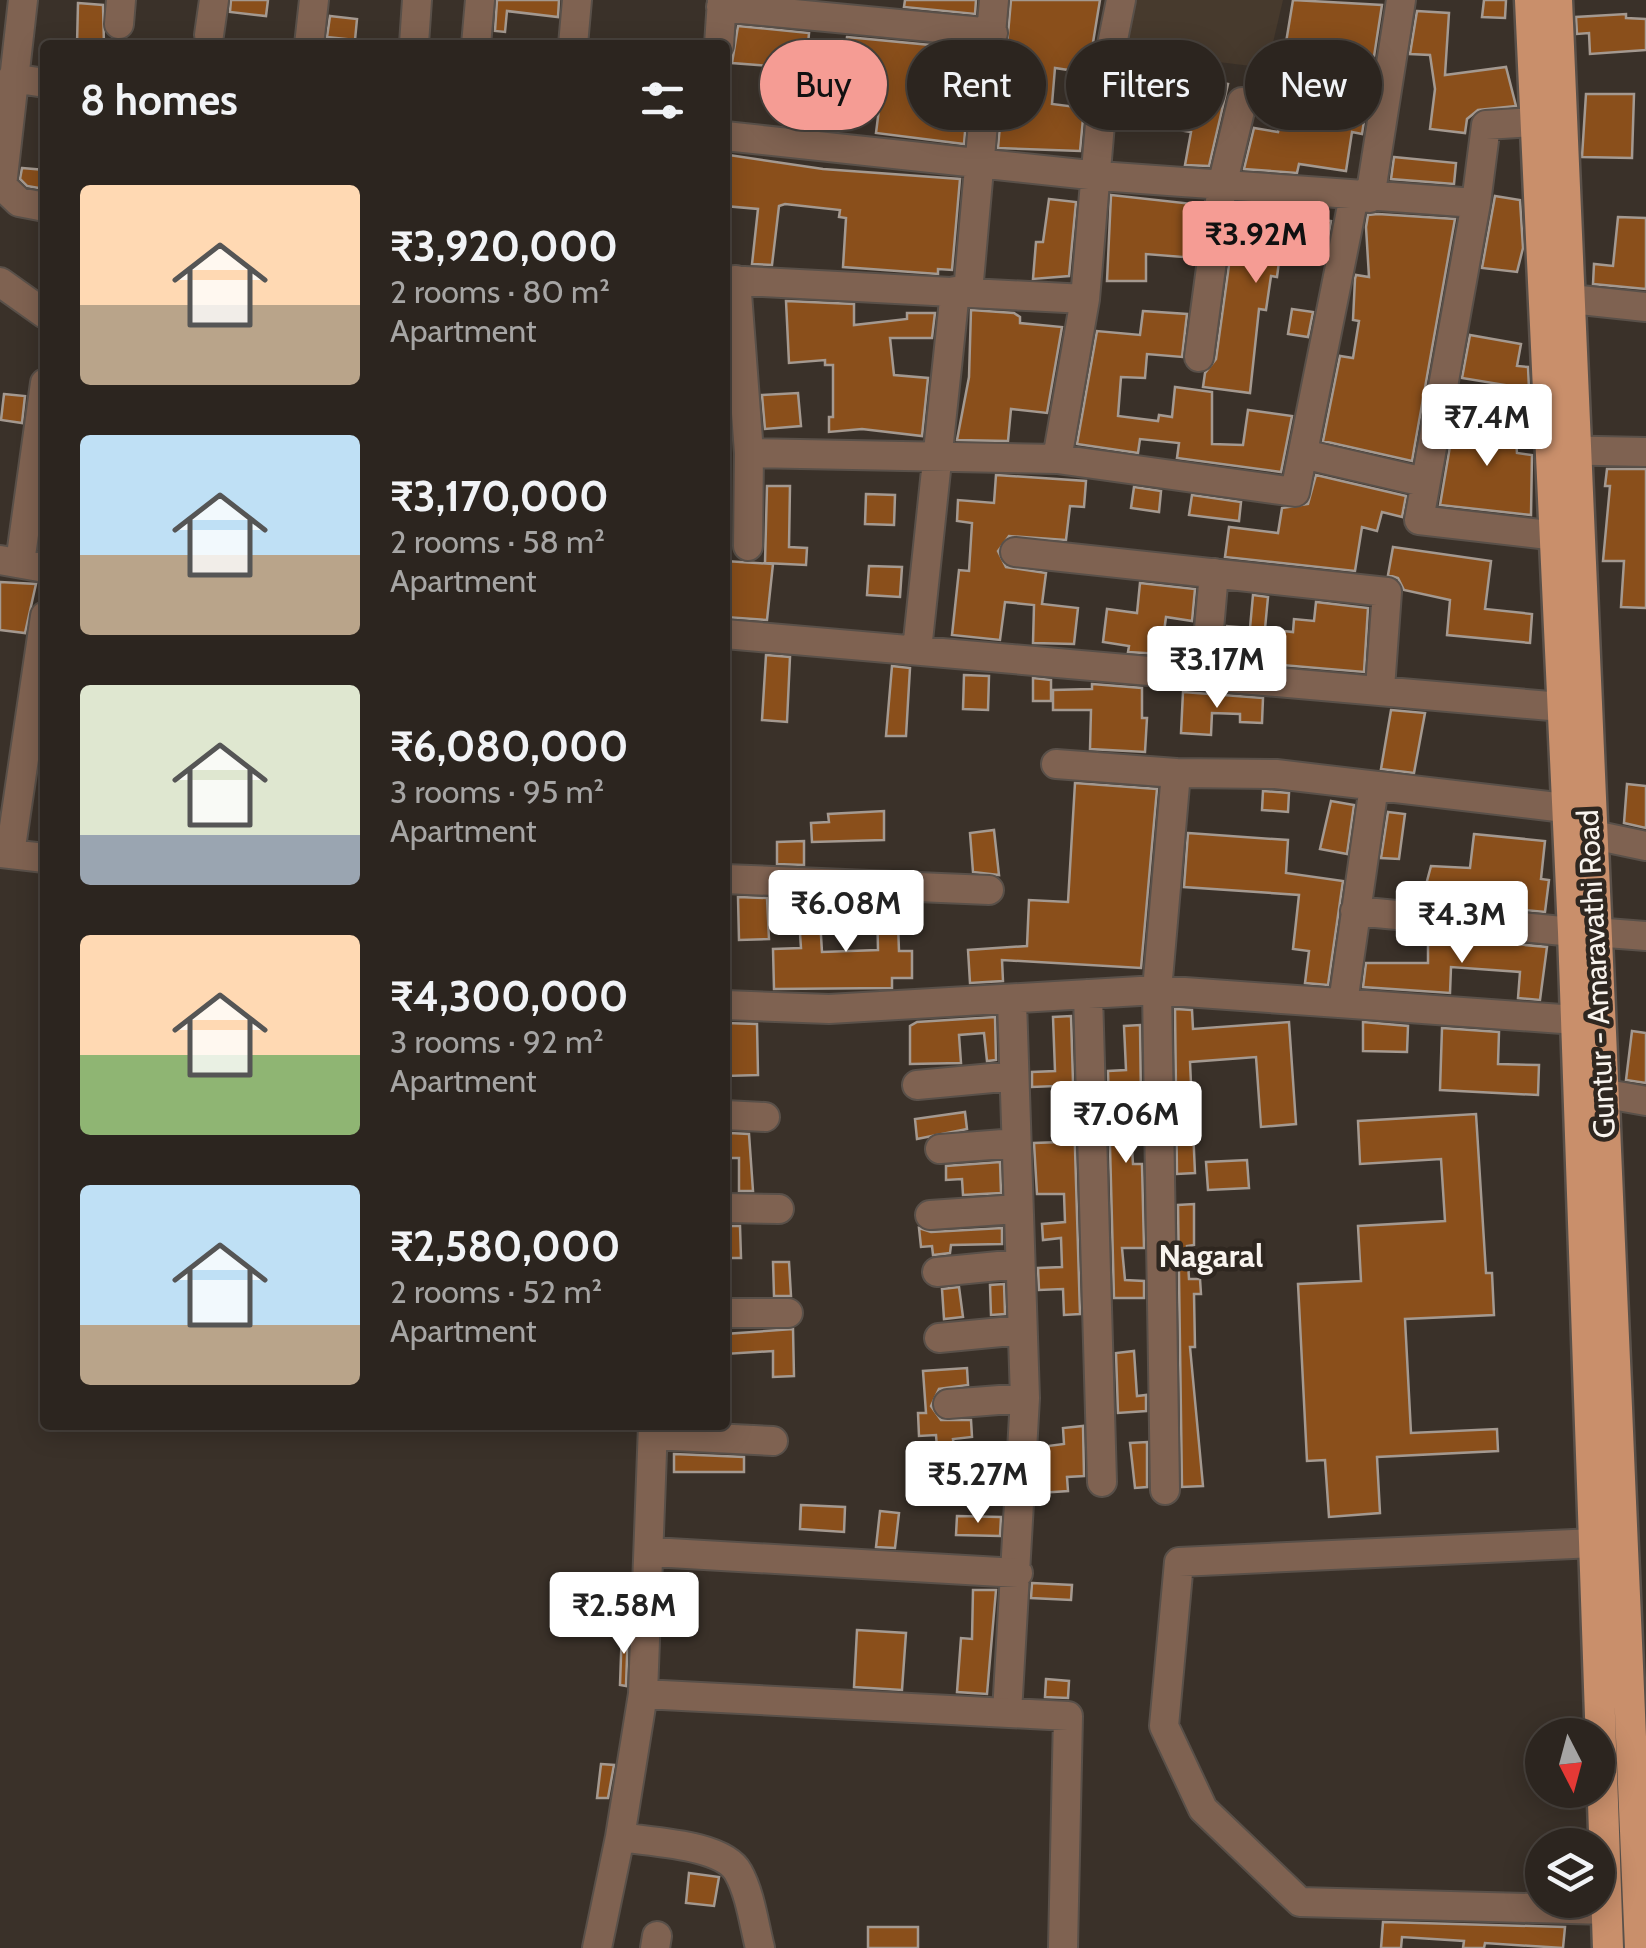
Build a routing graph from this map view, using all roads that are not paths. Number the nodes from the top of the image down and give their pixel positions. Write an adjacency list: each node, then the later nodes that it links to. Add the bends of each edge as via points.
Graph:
1 (23, 0): 20 (street)
2 (214, 0): 14 (street)
3 (314, 0): 15 (street)
4 (417, 0): 16 (street)
5 (480, 0): 17 (street)
6 (577, 0): 18 (street)
7 (994, 0): 13 (street)
8 (1120, 0): 26 (street, via 1103,89)
9 (1401, 0): 28 (street)
10 (1530, 0): 23 (main road, Guntur - Amaravathi Road)
11 (1557, 0): 34 (main road, Guntur - Amaravathi Road)
12 (721, 3): 13 (street); 19 (street)
13 (993, 33): 25 (street)
14 (209, 35)
15 (310, 40)
16 (414, 40)
17 (476, 40)
18 (574, 40)
19 (719, 40)
20 (12, 78): 21 (street); 30 (street, via 2,186 19,202)
21 (40, 82)
22 (1242, 102): 27 (street)
23 (1535, 122): 29 (street, via 1486,125); 40 (main road, Guntur - Amaravathi Road)
24 (730, 136): 25 (street)
25 (980, 160): 26 (street); 33 (street)
26 (1099, 176): 27 (street); 35 (street)
27 (1222, 186): 28 (street); 38 (street)
28 (1362, 197): 29 (street); 43 (street)
29 (1476, 202): 46 (street)
30 (40, 206)
31 (730, 280): 33 (street); 42 (street)
32 (0, 282): 37 (street)
33 (961, 292): 35 (street); 44 (street)
34 (1571, 299): 36 (street); 40 (main road, Guntur - Amaravathi Road)
35 (1086, 300): 45 (street)
36 (1646, 308)
37 (40, 310)
38 (1200, 357)
39 (40, 422): 50 (street)
40 (1565, 449): 41 (street); 47 (main road, Guntur - Amaravathi Road); 62 (main road, Guntur - Amaravathi Road)
41 (1646, 452)
42 (749, 454): 44 (street); 48 (street)
43 (1303, 454): 45 (street, via 1295,492); 46 (street)
44 (938, 455): 45 (street); 54 (street)
45 (1056, 459)
46 (1424, 482): 47 (street, via 1419,520)
47 (1556, 536): 57 (main road, Guntur - Amaravathi Road)
48 (748, 546)
49 (1015, 552): 51 (street)
50 (22, 563)
51 (1214, 572): 55 (street); 56 (street, via 1387,592)
52 (730, 634): 54 (street)
53 (40, 646): 64 (street)
54 (917, 650): 55 (street)
55 (1205, 674): 56 (street)
56 (1380, 688): 57 (street)
57 (1562, 707): 61 (main road, Guntur - Amaravathi Road)
58 (1056, 764): 59 (street)
59 (1176, 773): 60 (street, via 1276,774); 71 (street)
60 (1374, 786): 61 (street); 68 (street)
61 (1565, 808): 69 (main road, Guntur - Amaravathi Road)
62 (1589, 834): 63 (street); 69 (main road, Guntur - Amaravathi Road)
63 (1646, 846)
64 (5, 853): 65 (street)
65 (40, 857)
66 (730, 879): 67 (street)
67 (990, 890)
68 (1355, 912): 69 (street); 74 (street)
69 (1583, 932): 70 (street); 76 (main road, Guntur - Amaravathi Road); 79 (main road, Guntur - Amaravathi Road)
70 (1646, 936)
71 (1157, 990): 72 (street); 74 (street); 101 (street)
72 (1088, 994): 73 (street); 100 (street)
73 (1012, 1001): 75 (street, via 829,1009); 77 (street)
74 (1343, 1003): 76 (street)
75 (730, 1005)
76 (1576, 1020): 84 (main road, Guntur - Amaravathi Road)
77 (1014, 1076): 78 (street); 83 (street)
78 (917, 1084)
79 (1601, 1093): 80 (street); 84 (main road, Guntur - Amaravathi Road)
80 (1646, 1101)
81 (730, 1115): 82 (street)
82 (764, 1117)
83 (1016, 1143): 85 (street); 87 (street)
84 (1592, 1148): 102 (main road, Guntur - Amaravathi Road)
85 (940, 1149)
86 (730, 1208): 88 (street)
87 (1018, 1208): 89 (street); 90 (street)
88 (779, 1209)
89 (930, 1215)
90 (1019, 1264): 91 (street); 94 (street)
91 (937, 1272)
92 (730, 1313): 93 (street)
93 (788, 1313)
94 (1022, 1330): 95 (street); 96 (street)
95 (939, 1338)
96 (1025, 1398): 97 (street); 104 (street)
97 (948, 1404)
98 (653, 1430): 99 (street); 103 (street)
99 (774, 1440)
100 (1102, 1482)
101 (1165, 1490)
102 (1621, 1544): 107 (main road, Guntur - Amaravathi Road); 109 (street, via 1179,1562 1164,1726 1204,1809 1300,1902); 110 (main road, Guntur - Amaravathi Road)
103 (652, 1552): 104 (street); 105 (street)
104 (1018, 1573): 106 (street)
105 (643, 1694): 106 (street); 108 (street)
106 (1007, 1713): 114 (street, via 1068,1716)
107 (1610, 1828)
108 (620, 1837): 112 (street); 113 (street, via 730,1861)
109 (1525, 1908)
110 (1642, 1913): 116 (main road, Guntur - Amaravathi Road)
111 (1607, 1918): 115 (main road, Guntur - Amaravathi Road)
112 (598, 1948)
113 (760, 1948)
114 (1063, 1948)
115 (1608, 1948)
116 (1640, 1948)

